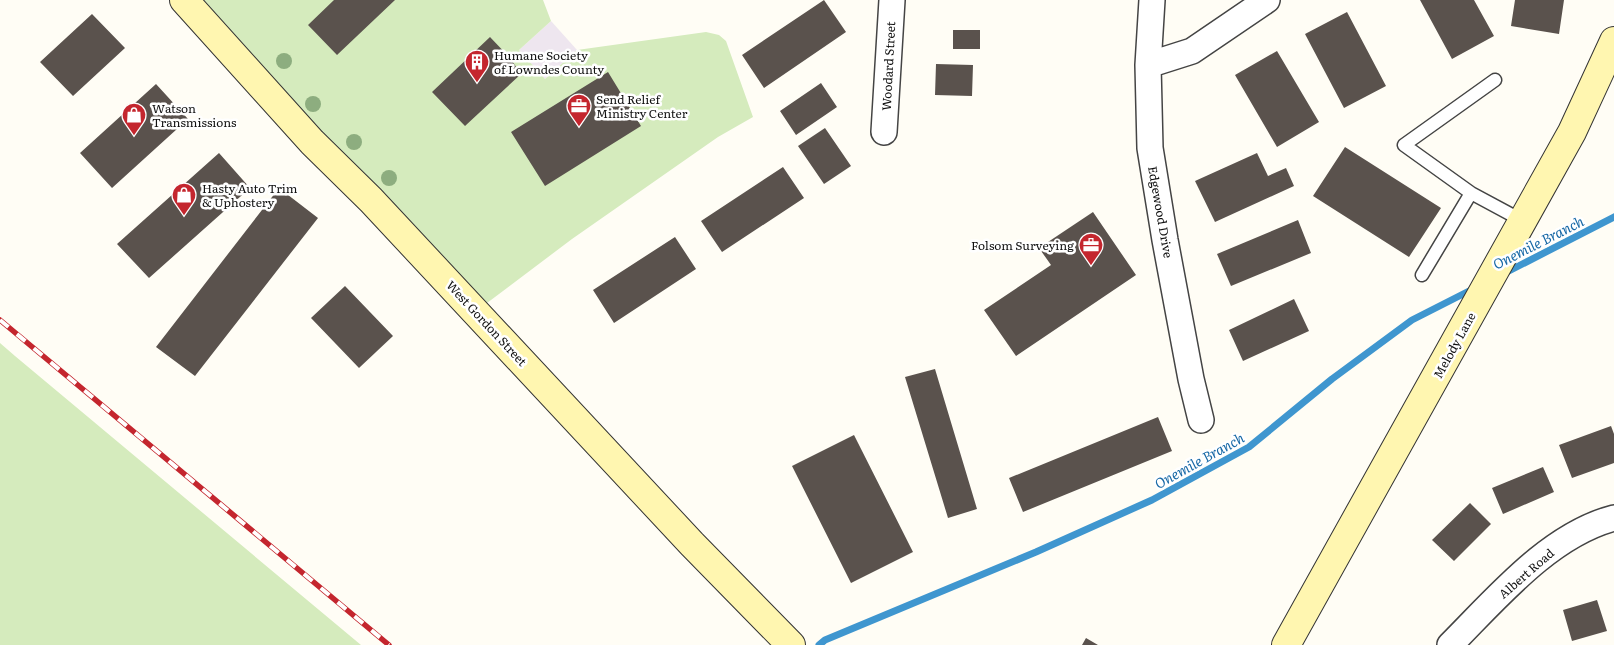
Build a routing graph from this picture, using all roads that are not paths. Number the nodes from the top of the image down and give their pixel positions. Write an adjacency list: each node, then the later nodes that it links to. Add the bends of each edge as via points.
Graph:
1 (184, 0): 14 (street, West Gordon Street, via 312,142 371,200)
2 (892, 0): 8 (street, Woodard Street)
3 (1152, 0): 6 (street, Edgewood Drive)
4 (1267, 0): 6 (street, via 1192,51)
5 (1614, 40): 10 (street, Melody Lane, via 1572,132)
6 (1148, 65): 12 (street, Edgewood Drive, via 1150,148)
7 (1495, 80): 9 (lane, via 1404,145)
8 (884, 132)
9 (1471, 193): 10 (lane); 11 (lane)
10 (1523, 221): 15 (street, Melody Lane)
11 (1422, 276)
12 (1201, 420)
13 (1614, 518): 16 (street, Albert Road, via 1570,536 1525,570)
14 (791, 645)
15 (1286, 645)
16 (1450, 645)

